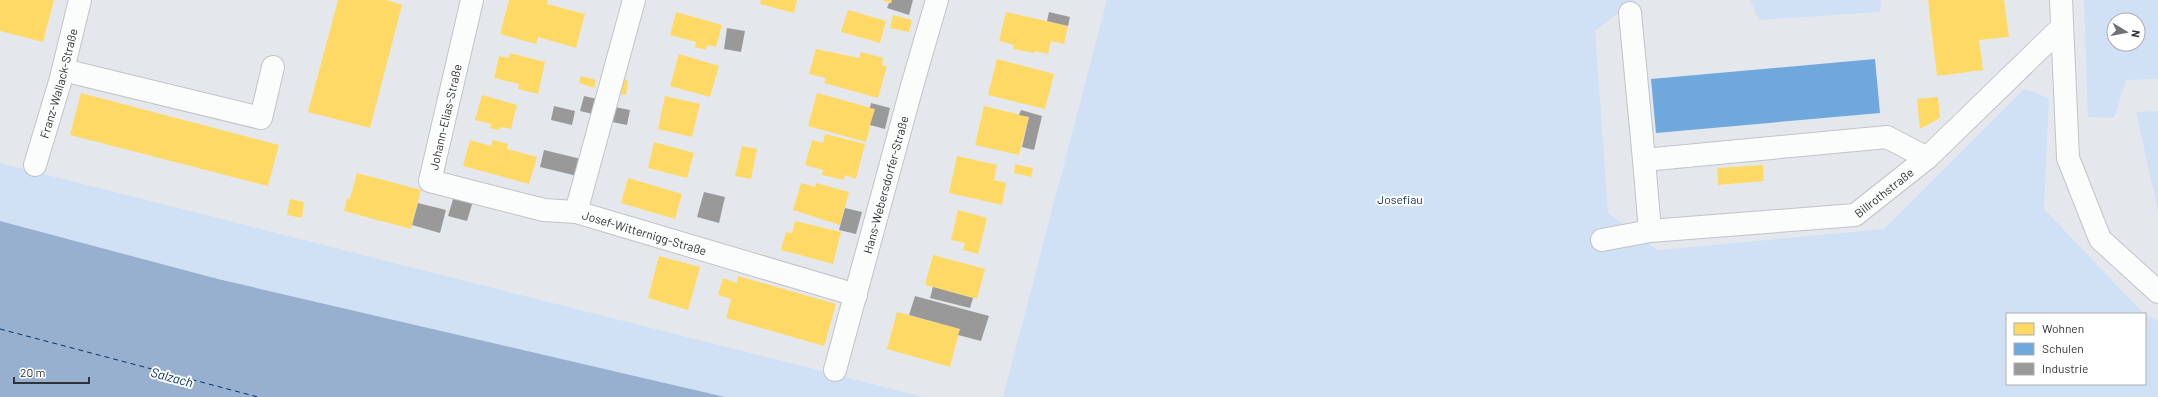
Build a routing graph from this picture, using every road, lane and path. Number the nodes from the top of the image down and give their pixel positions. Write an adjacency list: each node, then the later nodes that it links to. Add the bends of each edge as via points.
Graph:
1 (80, 0): 9 (street, Franz-Wallack-Straße)
2 (472, 0): 13 (street, Johann-Elias-Straße, via 430,181 544,210)
3 (937, 0): 17 (street, Hans-Webersdorfer-Straße)
4 (2061, 0): 7 (street)
5 (628, 1): 13 (street, Josef-Witternigg-Straße)
6 (1630, 13): 11 (street)
7 (2061, 28): 10 (street, Billrothstraße); 16 (street, via 2068,158 2100,239)
8 (273, 67): 9 (street, via 261,118)
9 (63, 70): 12 (street, Franz-Wallack-Straße)
10 (1927, 158): 11 (street, via 1887,137); 14 (street, Billrothstraße, via 1855,215)
11 (1644, 160): 14 (street)
12 (35, 166)
13 (576, 212): 17 (street, Josef-Witternigg-Straße)
14 (1650, 231): 15 (street, Billrothstraße)
15 (1602, 240)
16 (2158, 292)
17 (856, 295): 18 (street, Hans-Webersdorfer-Straße)
18 (835, 370)

